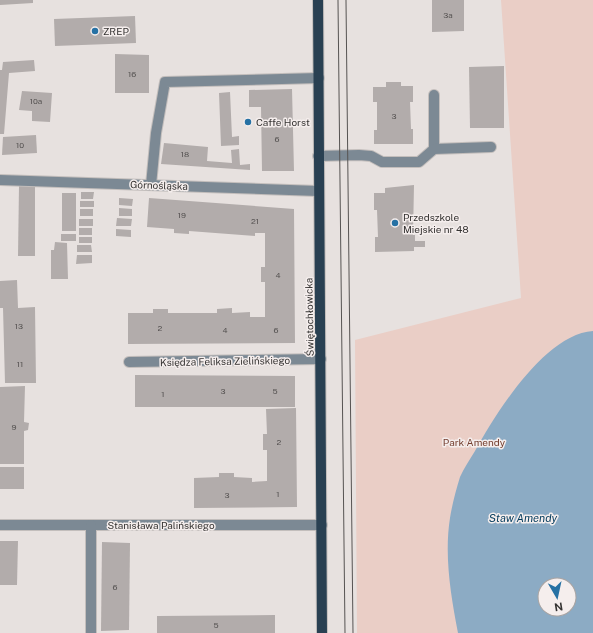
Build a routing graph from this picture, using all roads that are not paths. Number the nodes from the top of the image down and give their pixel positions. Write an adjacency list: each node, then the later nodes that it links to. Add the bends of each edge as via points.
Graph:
1 (318, 0): 2 (main road, Świętochłowicka)
2 (319, 78): 6 (main road, Świętochłowicka); 8 (street, via 165,82 156,133)
3 (434, 95): 5 (street)
4 (491, 147): 5 (street)
5 (434, 149): 6 (street, via 419,162 382,162 371,156 359,155)
6 (318, 156): 9 (main road, Świętochłowicka)
7 (0, 180): 8 (street, Górnośląska)
8 (151, 185): 9 (street, Górnośląska)
9 (318, 191): 10 (main road, Świętochłowicka)
10 (321, 359): 11 (street, Księdza Feliksa Zielińskiego); 14 (main road, Świętochłowicka)
11 (129, 362)
12 (0, 525): 13 (street, Stanisława Palińskiego)
13 (91, 525): 14 (street, Stanisława Palińskiego); 15 (street)
14 (322, 525): 16 (main road, Świętochłowicka)
15 (91, 633)
16 (322, 633)

